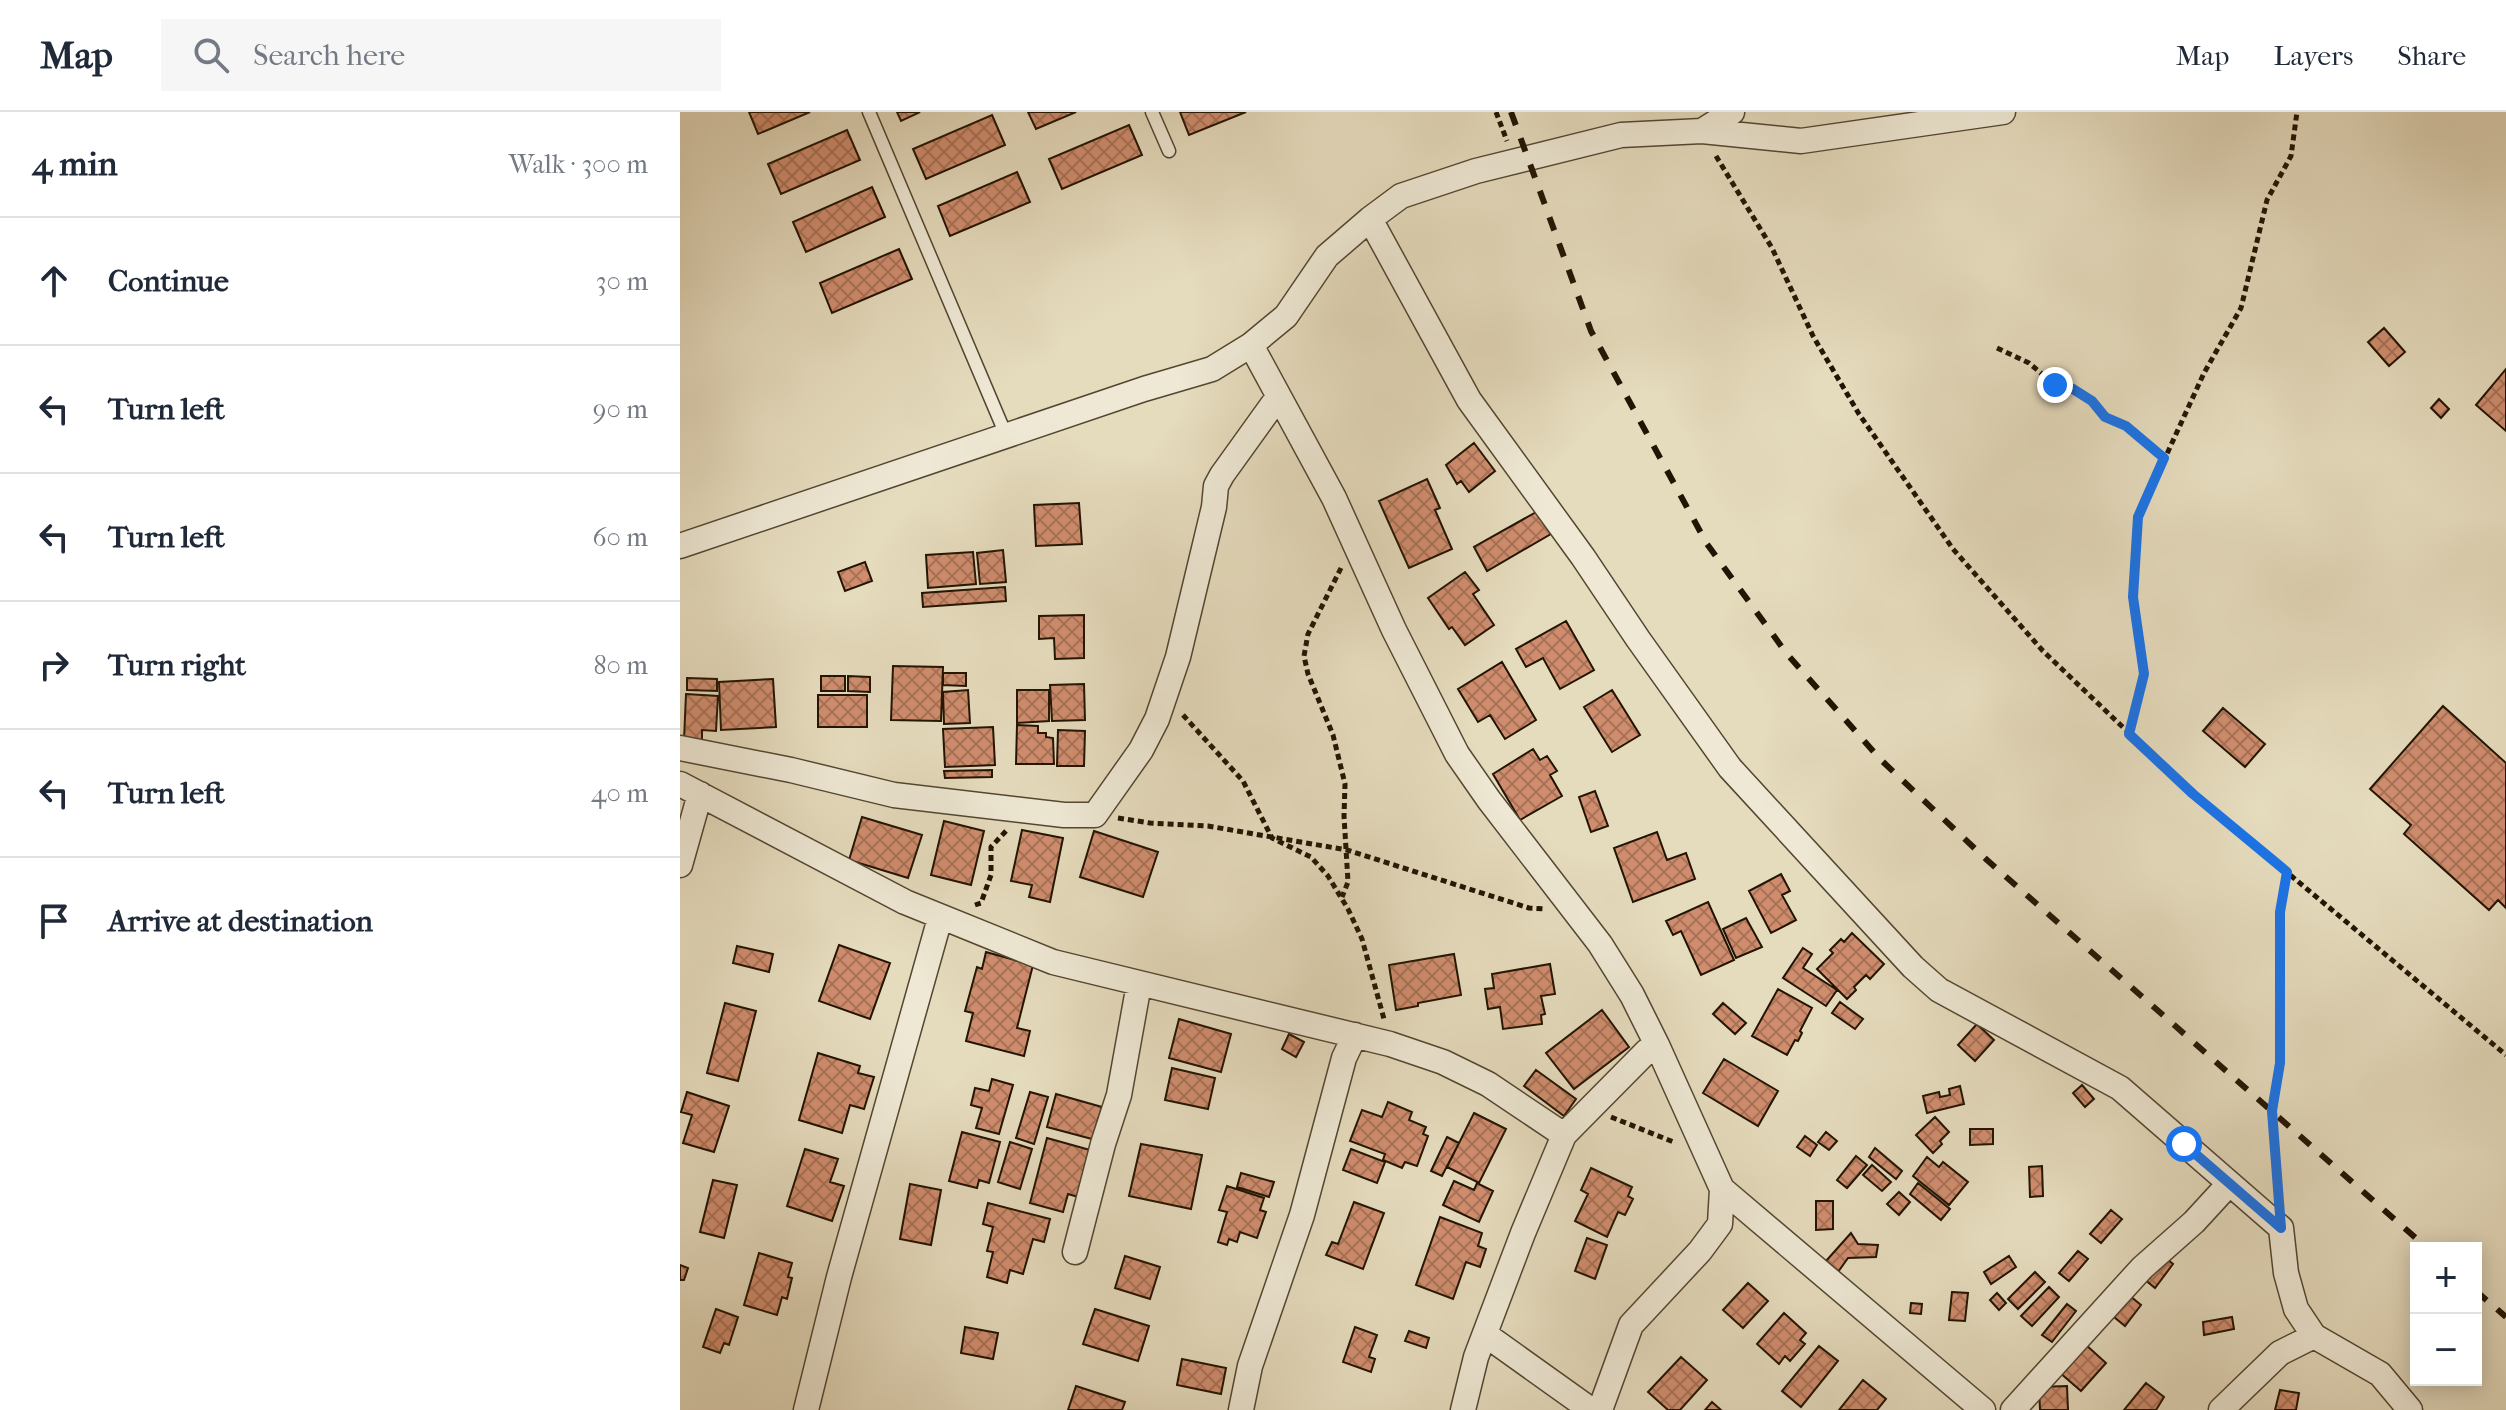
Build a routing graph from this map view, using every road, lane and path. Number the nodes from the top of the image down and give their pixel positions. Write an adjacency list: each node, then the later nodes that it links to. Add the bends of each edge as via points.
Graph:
1 (869, 112): 12 (lane)
2 (1152, 112): 7 (lane)
3 (1732, 112): 6 (street)
4 (2003, 112): 6 (street, via 1801,141)
5 (2297, 112): 13 (path, via 2291,156 2267,200 2241,308)
6 (1702, 131): 8 (street, via 1621,135 1527,157 1401,196); 17 (path, via 1772,248 1813,336 1859,414 1953,549 2043,651)
7 (1169, 151)
8 (1370, 219): 9 (street, via 1327,256 1286,316); 37 (street, via 1469,400 1730,768 1939,990 2120,1088)
9 (1251, 345): 11 (street); 12 (street, via 1212,369)
10 (1997, 348): 13 (path, via 2029,363 2055,385 2092,401 2105,417 2126,426)
11 (1278, 397): 14 (street); 16 (street, via 1216,486 1178,657)
12 (1006, 435): 15 (street)
13 (2164, 458): 17 (path, via 2138,517 2133,597 2144,674)
14 (1355, 542): 23 (path, via 1308,634 1304,656 1331,727 1345,784); 27 (street, via 1457,754)
15 (680, 546)
16 (1163, 700): 20 (street, via 1141,750); 22 (path, via 1171,701 1243,781)
17 (2129, 734): 25 (path)
18 (680, 748): 20 (street, via 894,795)
19 (690, 789): 24 (street); 28 (street)
20 (1095, 815): 22 (path)
21 (1012, 824): 28 (path, via 991,847 991,875 981,903)
22 (1272, 838): 23 (path); 26 (path, via 1311,857)
23 (1347, 850): 26 (path, via 1348,882); 27 (path, via 1529,908)
24 (680, 865)
25 (2287, 872): 33 (path); 39 (path, via 2280,912 2280,1063 2272,1111)
26 (1341, 898): 31 (path, via 1362,939)
27 (1574, 910): 32 (street, via 1632,995)
28 (940, 918): 29 (street, via 1053,962); 43 (street)
29 (1139, 984): 30 (street); 40 (street, via 1119,1095)
30 (1355, 1035): 31 (street); 44 (street, via 1250,1366)
31 (1390, 1044): 35 (street, via 1488,1084)
32 (1657, 1045): 34 (street); 36 (street)
33 (2506, 1055)
34 (1591, 1110): 35 (street); 36 (path)
35 (1564, 1135): 41 (street)
36 (1704, 1152): 38 (street)
37 (2228, 1185): 39 (street); 49 (street, via 2142,1268)
38 (1722, 1189): 47 (street, via 1720,1224 1631,1325); 48 (street)
39 (2281, 1228): 42 (street, via 2296,1309)
40 (1075, 1252)
41 (1486, 1335): 45 (street); 46 (street)
42 (2314, 1336): 50 (street, via 2280,1353); 51 (street, via 2380,1374)
43 (806, 1410)
44 (1241, 1410)
45 (1463, 1410)
46 (1591, 1410)
47 (1600, 1410)
48 (1983, 1410)
49 (2013, 1410)
50 (2221, 1410)
51 (2410, 1410)

